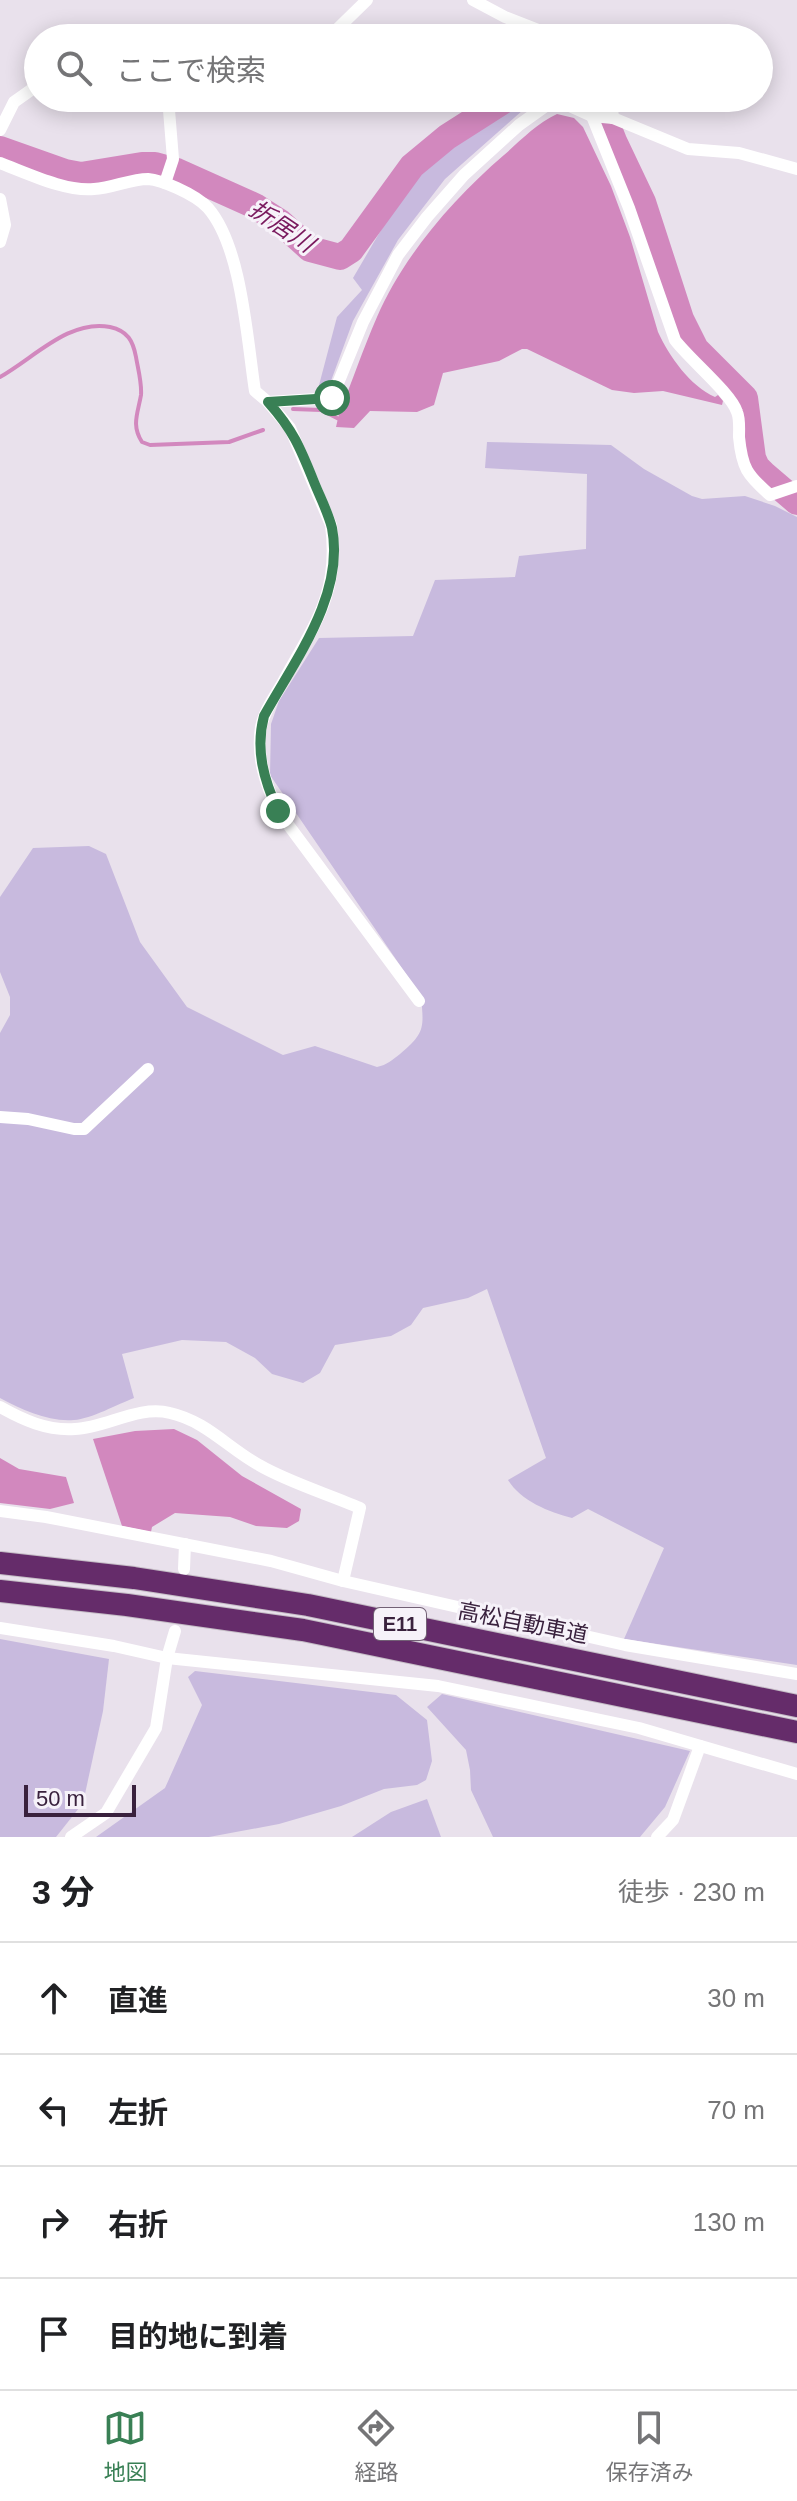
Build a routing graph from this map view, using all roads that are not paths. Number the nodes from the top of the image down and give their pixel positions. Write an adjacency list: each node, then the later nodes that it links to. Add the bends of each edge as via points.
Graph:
1 (367, 0): 3 (street)
2 (473, 0): 4 (street)
3 (342, 24)
4 (523, 24)
5 (24, 95): 11 (street, via 14,102)
6 (169, 112): 14 (street, via 173,159)
7 (540, 112): 17 (street, via 464,175 398,255 332,398)
8 (590, 112): 10 (street)
9 (605, 112): 10 (street)
10 (603, 117): 13 (street, via 688,149 739,153); 18 (street, via 675,340 738,413 745,470 770,495)
11 (0, 130)
12 (0, 163): 14 (street, via 90,190)
13 (797, 169)
14 (166, 179): 17 (street, via 198,199 218,224 237,276 255,391)
15 (0, 199): 16 (street, via 5,225)
16 (0, 242)
17 (268, 402): 19 (street, via 300,447 331,525 333,578 325,605 264,716 260,744 265,783 278,811)
18 (794, 487)
19 (419, 1001)
20 (148, 1069): 21 (street, via 84,1129)
21 (0, 1117)
22 (0, 1407): 27 (street, via 26,1421 76,1430 167,1411 197,1421 259,1465 360,1508)
23 (0, 1511): 24 (street)
24 (185, 1544): 26 (street); 27 (street)
25 (0, 1563): 33 (highway, 高松自動車道 / E11, via 308,1605)
26 (184, 1569)
27 (343, 1581): 32 (street, via 625,1645)
28 (0, 1591): 34 (highway, E11, via 303,1630)
29 (0, 1628): 31 (street)
30 (175, 1631): 31 (street)
31 (167, 1658): 35 (street, via 438,1686); 37 (street, via 156,1728 106,1813)
32 (797, 1674)
33 (797, 1706)
34 (797, 1732)
35 (700, 1746): 36 (street); 38 (street, via 673,1820)
36 (797, 1774)
37 (71, 1837)
38 (657, 1837)

